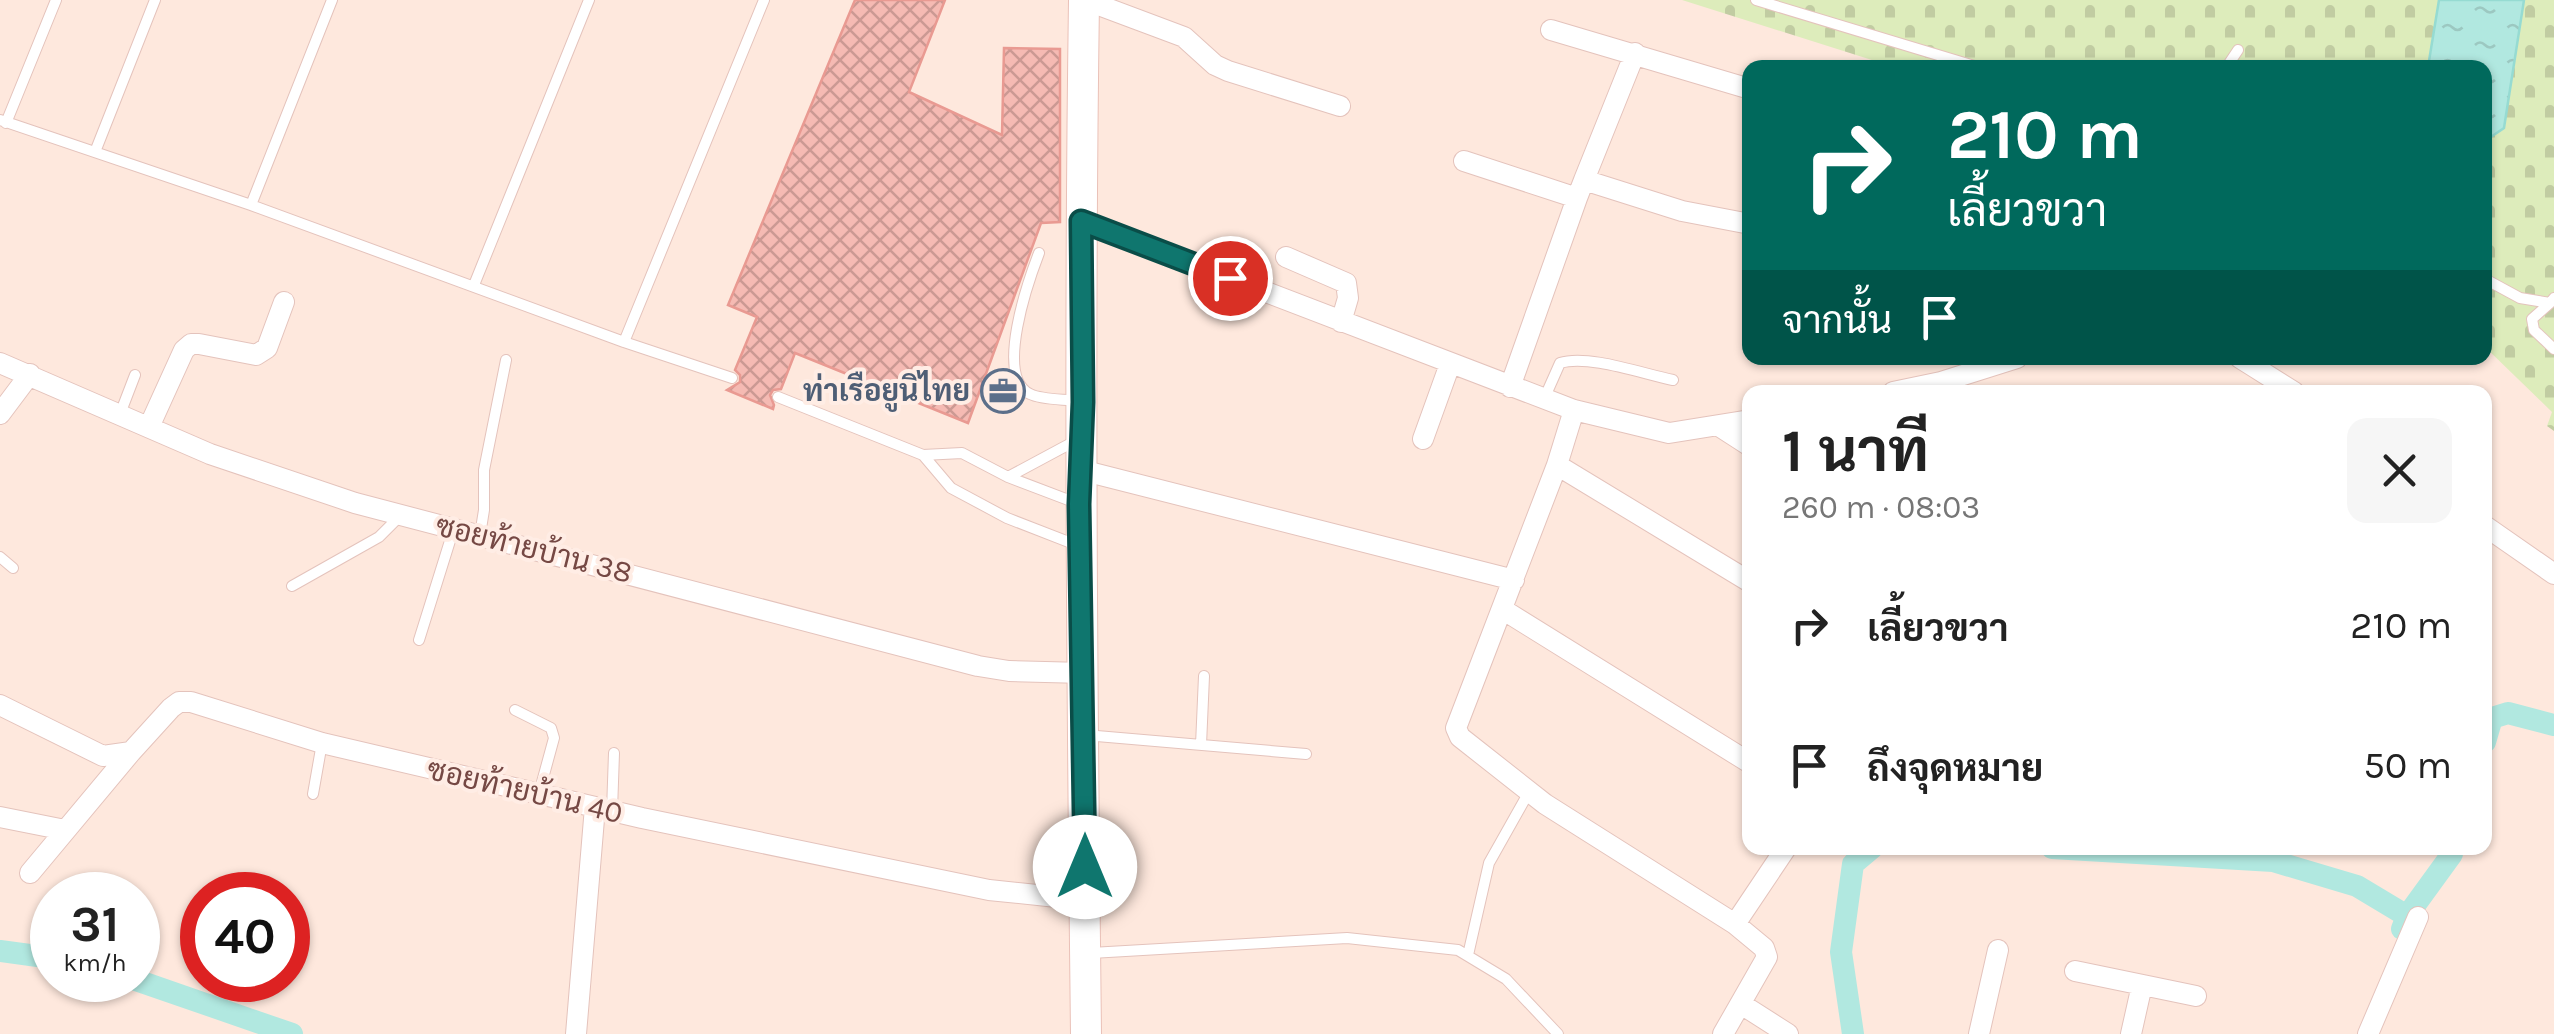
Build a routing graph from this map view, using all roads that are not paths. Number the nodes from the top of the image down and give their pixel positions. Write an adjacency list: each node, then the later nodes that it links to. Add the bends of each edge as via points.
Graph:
1 (56, 0): 15 (lane)
2 (155, 0): 16 (lane)
3 (332, 0): 19 (lane)
4 (588, 0): 25 (lane)
5 (764, 0): 29 (lane)
6 (1085, 0): 14 (street, via 1184,38 1228,72); 20 (street)
7 (1756, 0): 11 (lane)
8 (1551, 30): 10 (street)
9 (2238, 50): 12 (lane)
10 (1635, 53): 13 (street); 18 (street)
11 (1954, 60)
12 (2231, 60)
13 (1742, 86)
14 (1340, 106)
15 (3, 122): 16 (lane)
16 (95, 152): 19 (lane)
17 (1464, 161): 18 (street)
18 (1581, 189): 21 (street); 44 (street)
19 (251, 205): 25 (lane)
20 (1081, 221): 28 (street); 47 (street)
21 (1742, 222)
22 (1039, 252): 47 (lane, via 1017,327 1014,370 1030,394)
23 (1286, 257): 28 (street, via 1346,283)
24 (2492, 282): 26 (lane, via 2520,298)
25 (474, 285): 29 (lane)
26 (2552, 300): 30 (lane, via 2532,319)
27 (284, 302): 53 (street, via 266,348 256,355 200,344 184,350)
28 (1342, 322): 33 (street)
29 (624, 342): 39 (lane)
30 (2554, 349)
31 (506, 360): 65 (lane, via 484,470)
32 (0, 363): 37 (street, ซอยท้ายบ้าน 38)
33 (1450, 364): 44 (street); 55 (street)
34 (1943, 365): 41 (street)
35 (1995, 365): 41 (street)
36 (2249, 365): 43 (street)
37 (30, 374): 49 (street); 50 (street, ซอยท้ายบ้าน 38)
38 (135, 375): 50 (lane)
39 (732, 378)
40 (1673, 380): 46 (lane, via 1568,360)
41 (1941, 382): 42 (street)
42 (1927, 385)
43 (2277, 385)
44 (1510, 387): 46 (street)
45 (778, 396): 57 (lane)
46 (1544, 399): 48 (street)
47 (1083, 402): 54 (street)
48 (1574, 410): 52 (street, via 1669,433); 58 (street)
49 (0, 414)
50 (120, 414): 53 (street, ซอยท้ายบ้าน 38)
51 (1742, 422): 52 (street)
52 (1720, 426): 56 (street)
53 (148, 427): 62 (street, ซอยท้ายบ้าน 38, via 210,454)
54 (1082, 438): 59 (street); 60 (lane)
55 (1423, 439)
56 (1742, 441)
57 (924, 455): 60 (lane, via 962,453); 66 (lane, via 951,488)
58 (1557, 465): 70 (street); 71 (street)
59 (1081, 470): 61 (street); 71 (street)
60 (1008, 478): 61 (lane)
61 (1079, 504): 66 (street)
62 (401, 514): 63 (street, ซอยท้ายบ้าน 38); 72 (lane, via 379,537)
63 (454, 528): 65 (street, ซอยท้ายบ้าน 38); 74 (lane)
64 (2492, 531): 69 (street)
65 (480, 535): 75 (street, ซอยท้ายบ้าน 38, via 978,666)
66 (1080, 547): 75 (street)
67 (0, 557): 68 (lane)
68 (12, 568)
69 (2554, 574)
70 (1742, 577)
71 (1514, 580): 73 (street)
72 (292, 586)
73 (1502, 609): 85 (street); 86 (street, via 1456,728)
74 (418, 640)
75 (1084, 673): 79 (street)
76 (1204, 676): 81 (lane)
77 (0, 705): 82 (street, via 103,756)
78 (516, 710): 88 (lane, via 551,728 554,738)
79 (1084, 735): 81 (lane); 94 (street)
80 (322, 743): 82 (street, ซอยท้ายบ้าน 40, via 179,702); 87 (lane); 88 (street, ซอยท้ายบ้าน 40)
81 (1201, 744): 84 (lane)
82 (131, 752): 91 (street)
83 (614, 753): 89 (lane)
84 (1306, 754)
85 (1742, 759)
86 (1529, 792): 96 (street); 99 (lane, via 1489,864)
87 (313, 794)
88 (539, 794): 89 (street, ซอยท้ายบ้าน 40)
89 (603, 809): 94 (street, ซอยท้ายบ้าน 40, via 988,890); 104 (street)
90 (0, 817): 91 (street)
91 (65, 830): 93 (street)
92 (1781, 855): 96 (street)
93 (31, 872)
94 (1085, 900): 98 (street)
95 (2418, 918): 111 (street)
96 (1735, 924): 103 (street, via 1767,956)
97 (1998, 950): 109 (street)
98 (1085, 953): 99 (lane, via 1347,938); 105 (street)
99 (1468, 955): 106 (lane, via 1506,979)
100 (2075, 971): 101 (street)
101 (2142, 985): 102 (street); 110 (street)
102 (2196, 996)
103 (1741, 1004): 107 (street); 108 (street)
104 (576, 1034)
105 (1086, 1034)
106 (1558, 1034)
107 (1723, 1034)
108 (1788, 1034)
109 (1979, 1034)
110 (2131, 1034)
111 (2368, 1034)

